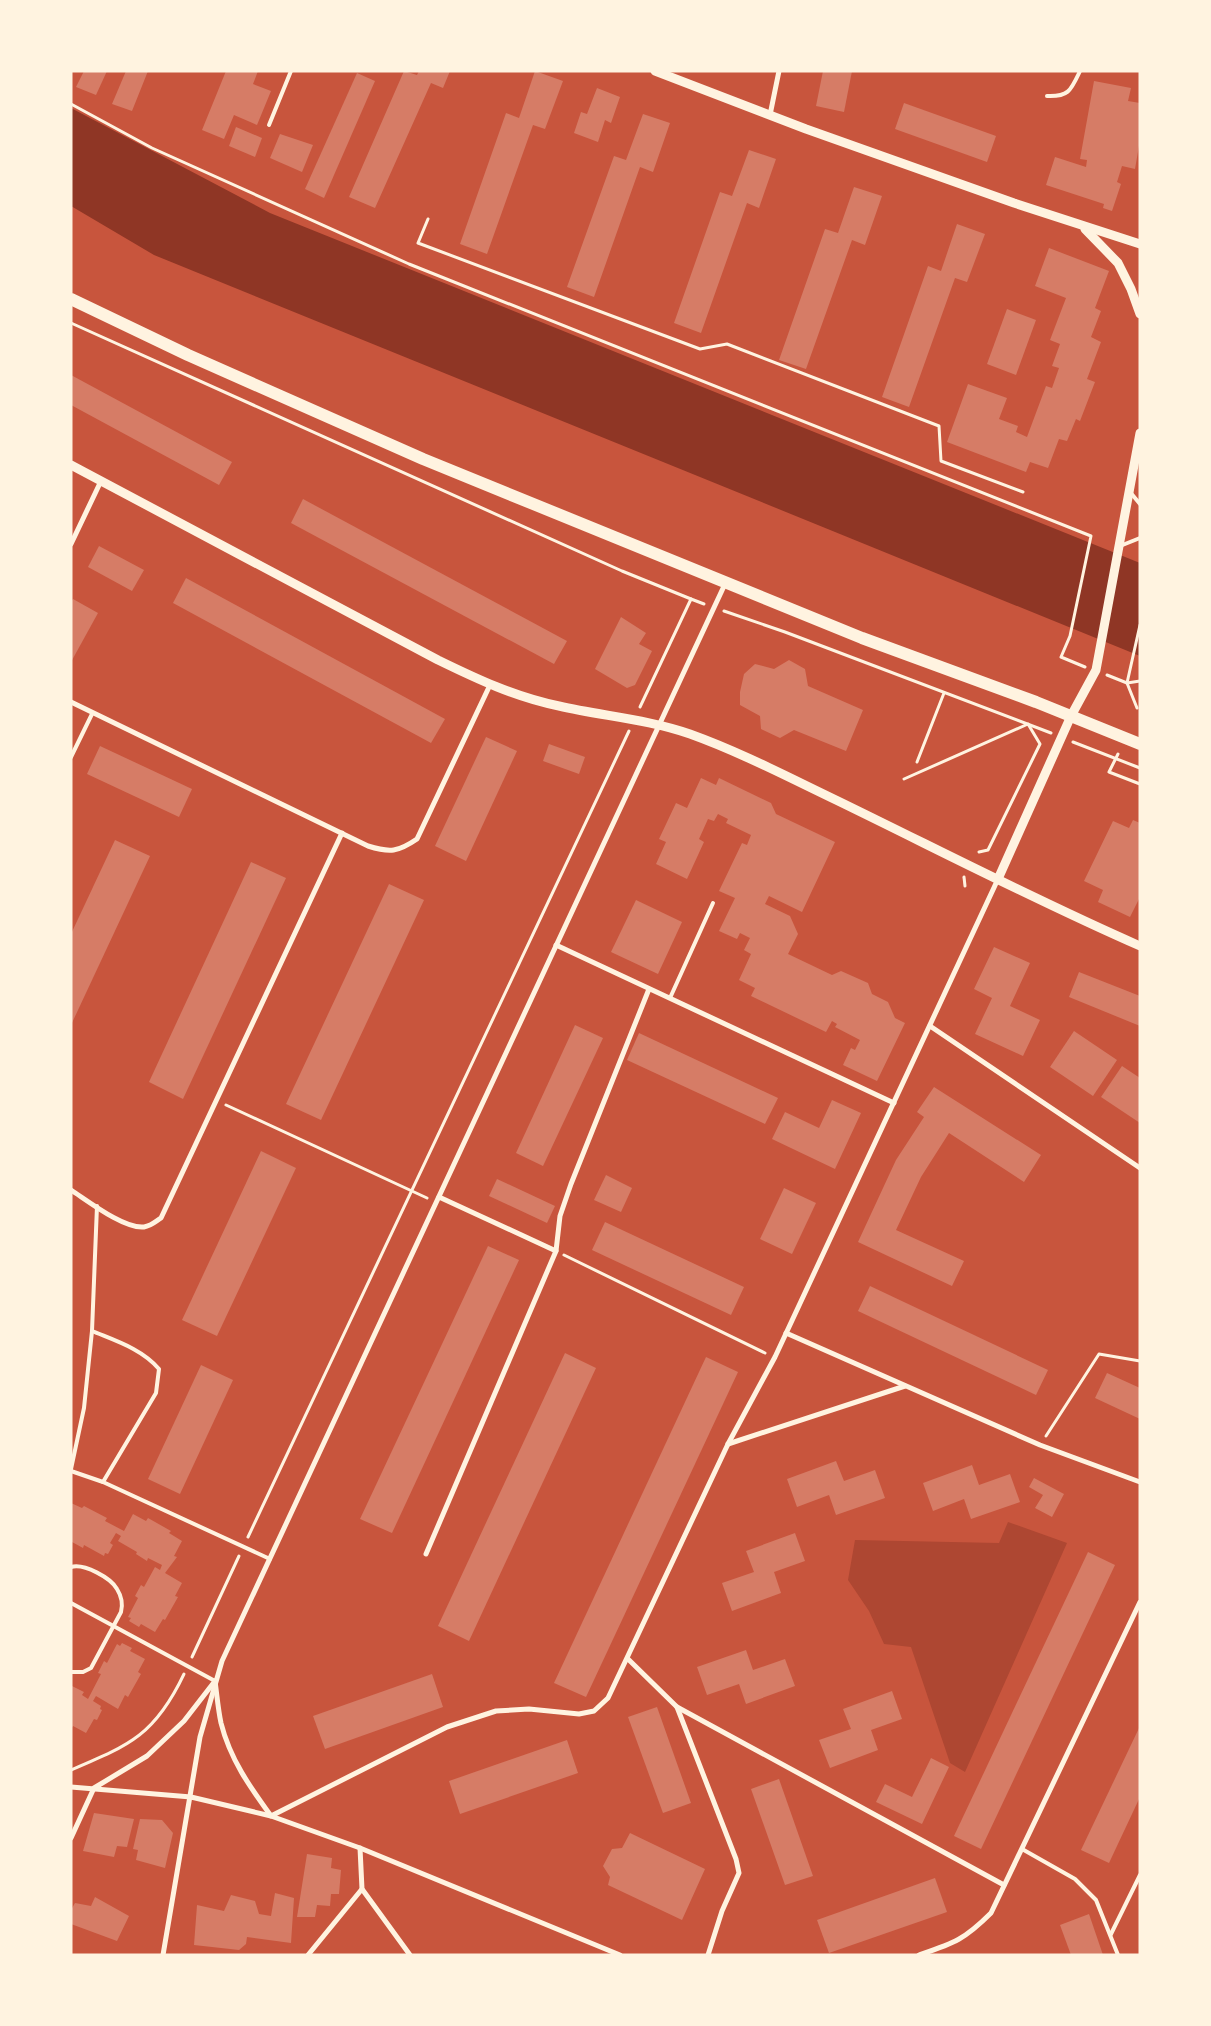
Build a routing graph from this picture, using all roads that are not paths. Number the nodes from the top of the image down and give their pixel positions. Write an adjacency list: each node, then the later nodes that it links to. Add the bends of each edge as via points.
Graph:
1 (291, 71): 7 (lane)
2 (655, 71): 6 (street)
3 (778, 71): 6 (street)
4 (1080, 71): 5 (lane, via 1071,90 1060,96)
5 (1047, 96)
6 (770, 115): 8 (street)
7 (269, 125)
8 (1083, 227): 9 (street); 11 (street, via 1118,263)
9 (1140, 244)
10 (71, 299): 20 (main road, via 369,436)
11 (1140, 314)
12 (1140, 433): 15 (street)
13 (71, 465): 14 (street)
14 (101, 481): 18 (street); 21 (street)
15 (1129, 491): 16 (lane); 19 (street)
16 (1140, 504)
17 (1140, 538): 19 (lane)
18 (71, 544)
19 (1120, 546): 24 (street, via 1096,670)
20 (725, 583): 24 (main road); 25 (street)
21 (490, 685): 25 (street, via 560,707); 28 (street, via 417,839 402,849 383,851)
22 (71, 702): 23 (street)
23 (92, 714): 27 (lane); 28 (street)
24 (1071, 716): 26 (main road); 29 (street)
25 (659, 726): 29 (street, via 688,733 733,751); 31 (street)
26 (1140, 744)
27 (71, 756)
28 (342, 833): 40 (street, via 161,1218 142,1227 126,1224)
29 (998, 880): 32 (street); 35 (street)
30 (713, 902): 34 (lane)
31 (556, 945): 33 (street); 39 (street)
32 (1140, 946)
33 (650, 989): 34 (street); 41 (street, via 568,1192 560,1216)
34 (670, 998): 36 (street)
35 (930, 1026): 36 (street); 37 (street)
36 (894, 1103): 43 (street)
37 (1140, 1168)
38 (71, 1190): 40 (street)
39 (439, 1197): 41 (street); 50 (street)
40 (98, 1206): 42 (lane)
41 (556, 1251): 49 (street)
42 (92, 1331): 46 (lane, via 84,1408); 47 (lane, via 127,1345 151,1359 159,1369 156,1393)
43 (786, 1333): 44 (street); 45 (street)
44 (906, 1386): 45 (street); 48 (street, via 1040,1445)
45 (728, 1444): 55 (street)
46 (71, 1470): 47 (lane)
47 (103, 1482): 50 (lane)
48 (1140, 1482)
49 (426, 1554)
50 (270, 1559): 57 (street)
51 (71, 1567): 54 (lane, via 85,1568 118,1589 123,1604)
52 (1140, 1602): 65 (street)
53 (71, 1603): 54 (lane)
54 (114, 1626): 56 (lane, via 91,1668); 57 (lane)
55 (628, 1659): 58 (street); 62 (street, via 608,1698 594,1711 580,1714 529,1709 496,1711 447,1727)
56 (71, 1672)
57 (215, 1681): 60 (street, via 184,1721 147,1756); 61 (street, via 200,1737); 62 (street, via 221,1723 232,1753 245,1780)
58 (677, 1707): 67 (street); 74 (street, via 740,1873 722,1912)
59 (71, 1787): 60 (street)
60 (94, 1788): 61 (street); 63 (street)
61 (191, 1797): 62 (street); 70 (street)
62 (271, 1816): 64 (street)
63 (71, 1838)
64 (360, 1848): 68 (street); 73 (street)
65 (1022, 1849): 67 (street); 69 (lane, via 1075,1879 1096,1900)
66 (1140, 1875): 69 (lane)
67 (1004, 1885): 75 (street, via 991,1913 971,1933)
68 (362, 1889): 71 (street); 72 (street)
69 (1111, 1934): 76 (lane)
70 (163, 1955)
71 (308, 1955)
72 (410, 1955)
73 (620, 1955)
74 (708, 1955)
75 (919, 1955)
76 (1118, 1955)

